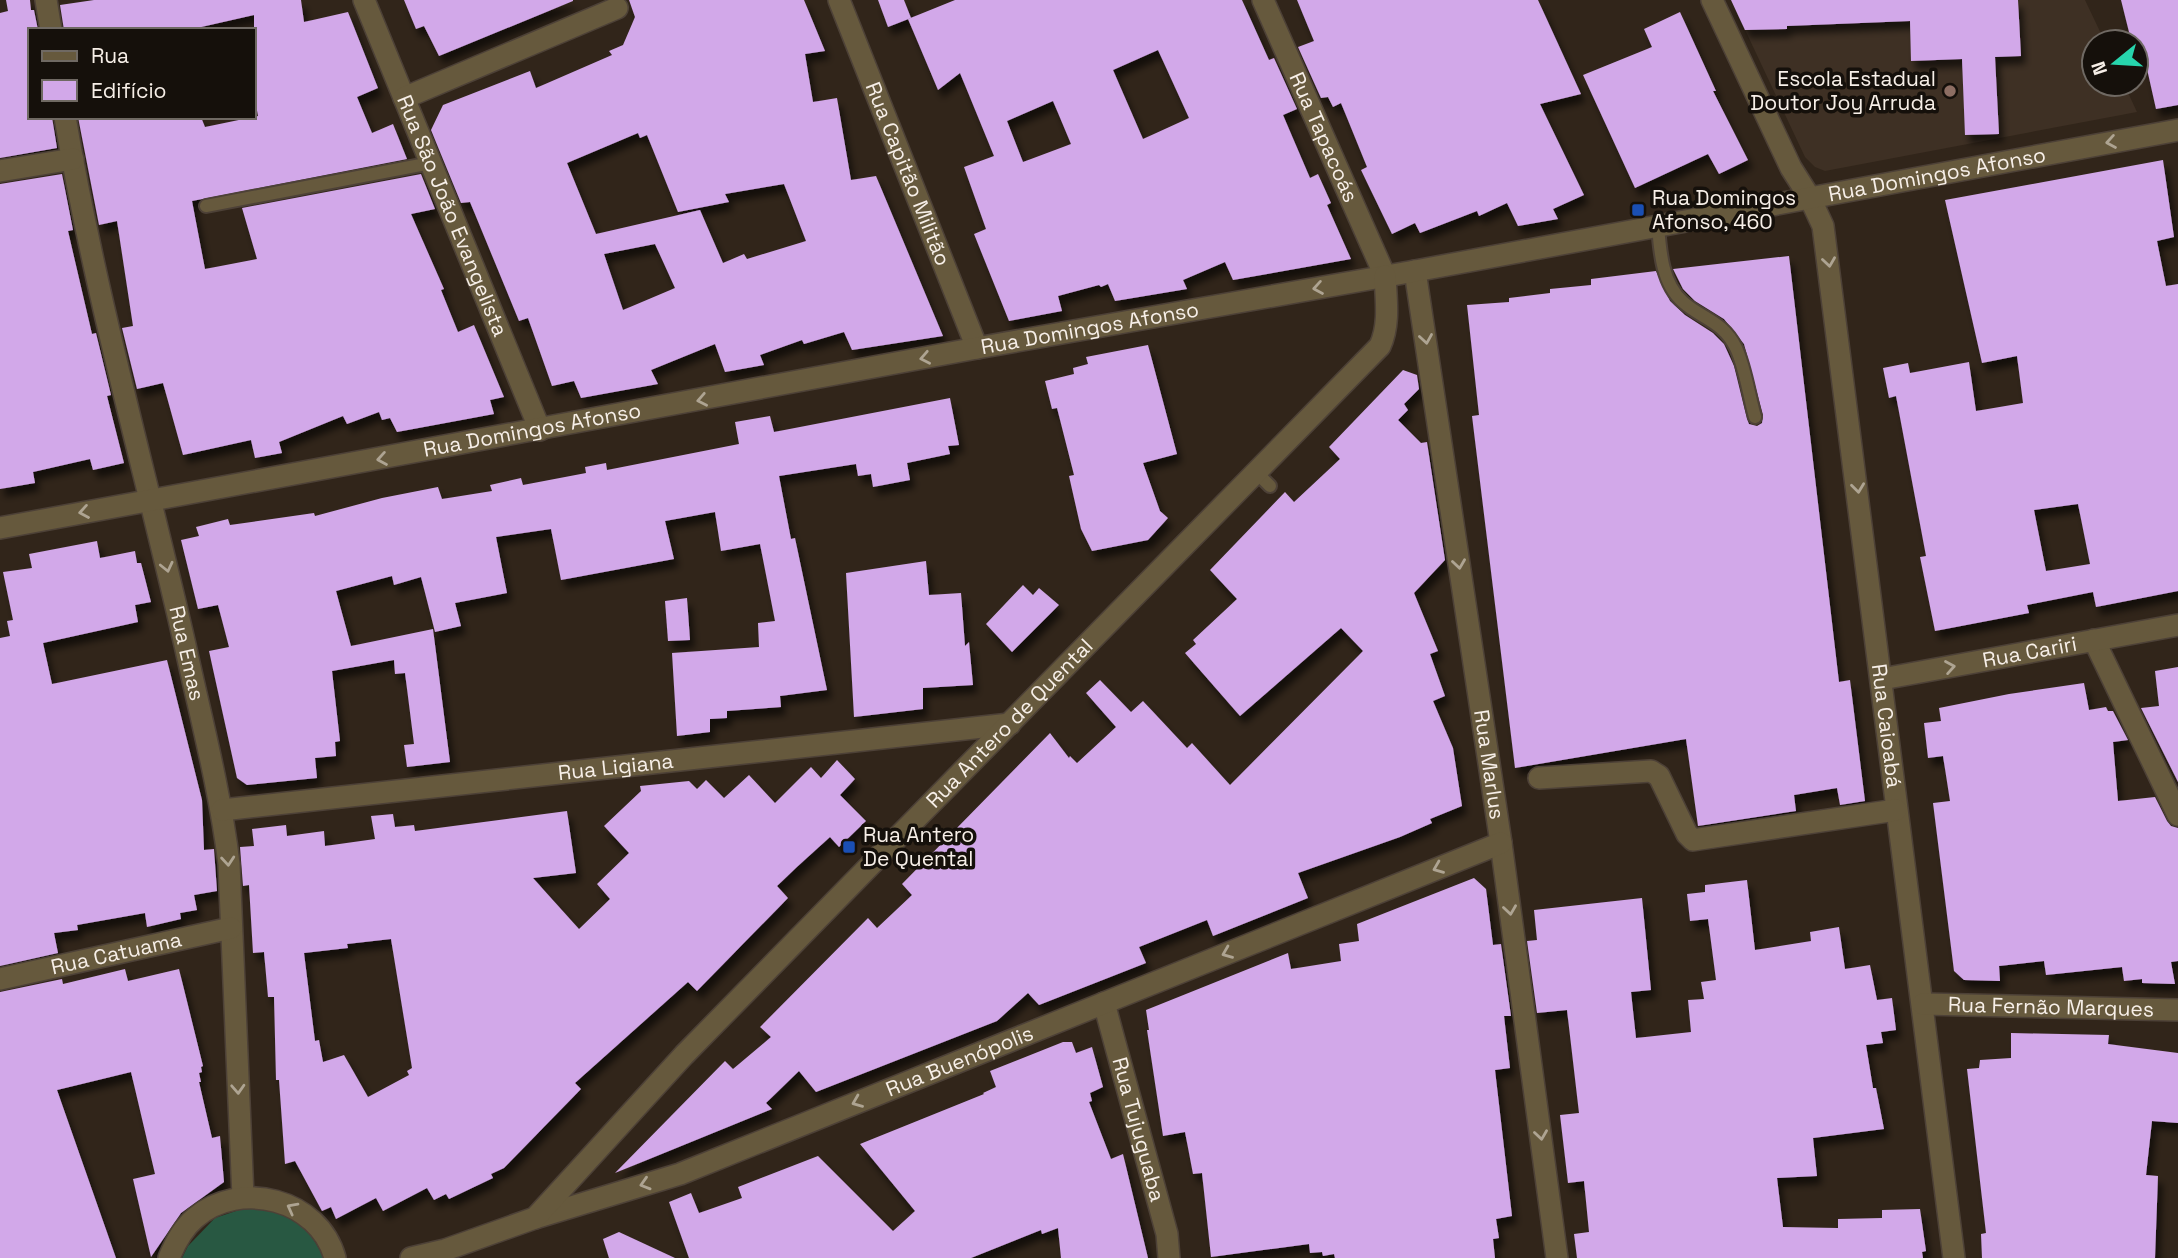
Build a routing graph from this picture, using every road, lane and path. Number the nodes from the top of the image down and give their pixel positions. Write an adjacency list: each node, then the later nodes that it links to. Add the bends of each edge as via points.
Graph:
1 (46, 0): 7 (street)
2 (364, 0): 8 (street, Rua São João Evangelista)
3 (839, 0): 19 (street, Rua Capitão Militão)
4 (1263, 0): 18 (street, Rua Tapacoás)
5 (1712, 0): 14 (street, Rua Caioabá, via 1791,168)
6 (617, 8): 8 (street)
7 (51, 28)
8 (404, 98): 12 (street, Rua São João Evangelista)
9 (65, 119): 11 (street, Rua Emas)
10 (2178, 132): 14 (street, Rua Domingos Afonso, one-way to 14)
11 (73, 159): 13 (street); 22 (street, Rua Emas, via 108,328)
12 (431, 163): 15 (lane); 21 (street, Rua São João Evangelista)
13 (0, 171)
14 (1810, 198): 16 (street, Rua Domingos Afonso); 26 (street, Rua Caioabá, one-way to 26, via 1823,226 1829,256)
15 (206, 206)
16 (1658, 226): 17 (street, Rua Domingos Afonso); 20 (lane, via 1666,276 1682,302 1716,323 1736,347)
17 (1415, 271): 18 (street, Rua Domingos Afonso); 32 (street, Rua Marlus, one-way to 32)
18 (1385, 276): 19 (street, Rua Domingos Afonso, one-way to 19); 27 (street, Rua Antero de Quental, via 1387,322 1380,346 1263,479)
19 (977, 348): 21 (street, Rua Domingos Afonso, one-way to 21)
20 (1755, 417)
21 (540, 430): 22 (street, Rua Domingos Afonso, one-way to 22)
22 (152, 500): 23 (street, Rua Domingos Afonso, one-way to 23); 29 (street, Rua Emas, one-way to 29)
23 (0, 528)
24 (2178, 625): 25 (street, Rua Cariri)
25 (2094, 640): 26 (street, Rua Cariri, one-way to 25); 31 (street)
26 (1882, 679): 30 (street, Rua Caioabá)
27 (1010, 724): 29 (street, Rua Ligiana); 39 (street, Rua Antero de Quental, via 684,1055)
28 (1539, 778): 30 (street, via 1651,771 1659,776 1693,840)
29 (222, 810): 33 (street, Rua Emas, one-way to 33)
30 (1896, 810): 36 (street, Rua Caioabá)
31 (2178, 815)
32 (1501, 843): 35 (street, Rua Buenópolis, one-way to 35); 44 (street, Rua Marlus, one-way to 44)
33 (231, 928): 34 (street, Rua Catuama); 38 (street, Rua Emas, one-way to 38)
34 (0, 979)
35 (1104, 1003): 39 (street, Rua Buenópolis, one-way to 39, via 680,1174); 43 (street, Rua Tujuguaba, via 1167,1234)
36 (1923, 1004): 37 (street, Rua Fernão Marques); 45 (street, Rua Caioabá)
37 (2178, 1010)
38 (243, 1197): 41 (street, via 217,1203 195,1218 177,1238); 42 (street, one-way to 38, via 318,1226 296,1208 271,1198)
39 (535, 1218): 40 (street, Rua Buenópolis)
40 (421, 1257)
41 (169, 1258)
42 (335, 1258)
43 (1169, 1258)
44 (1557, 1258)
45 (1954, 1258)

